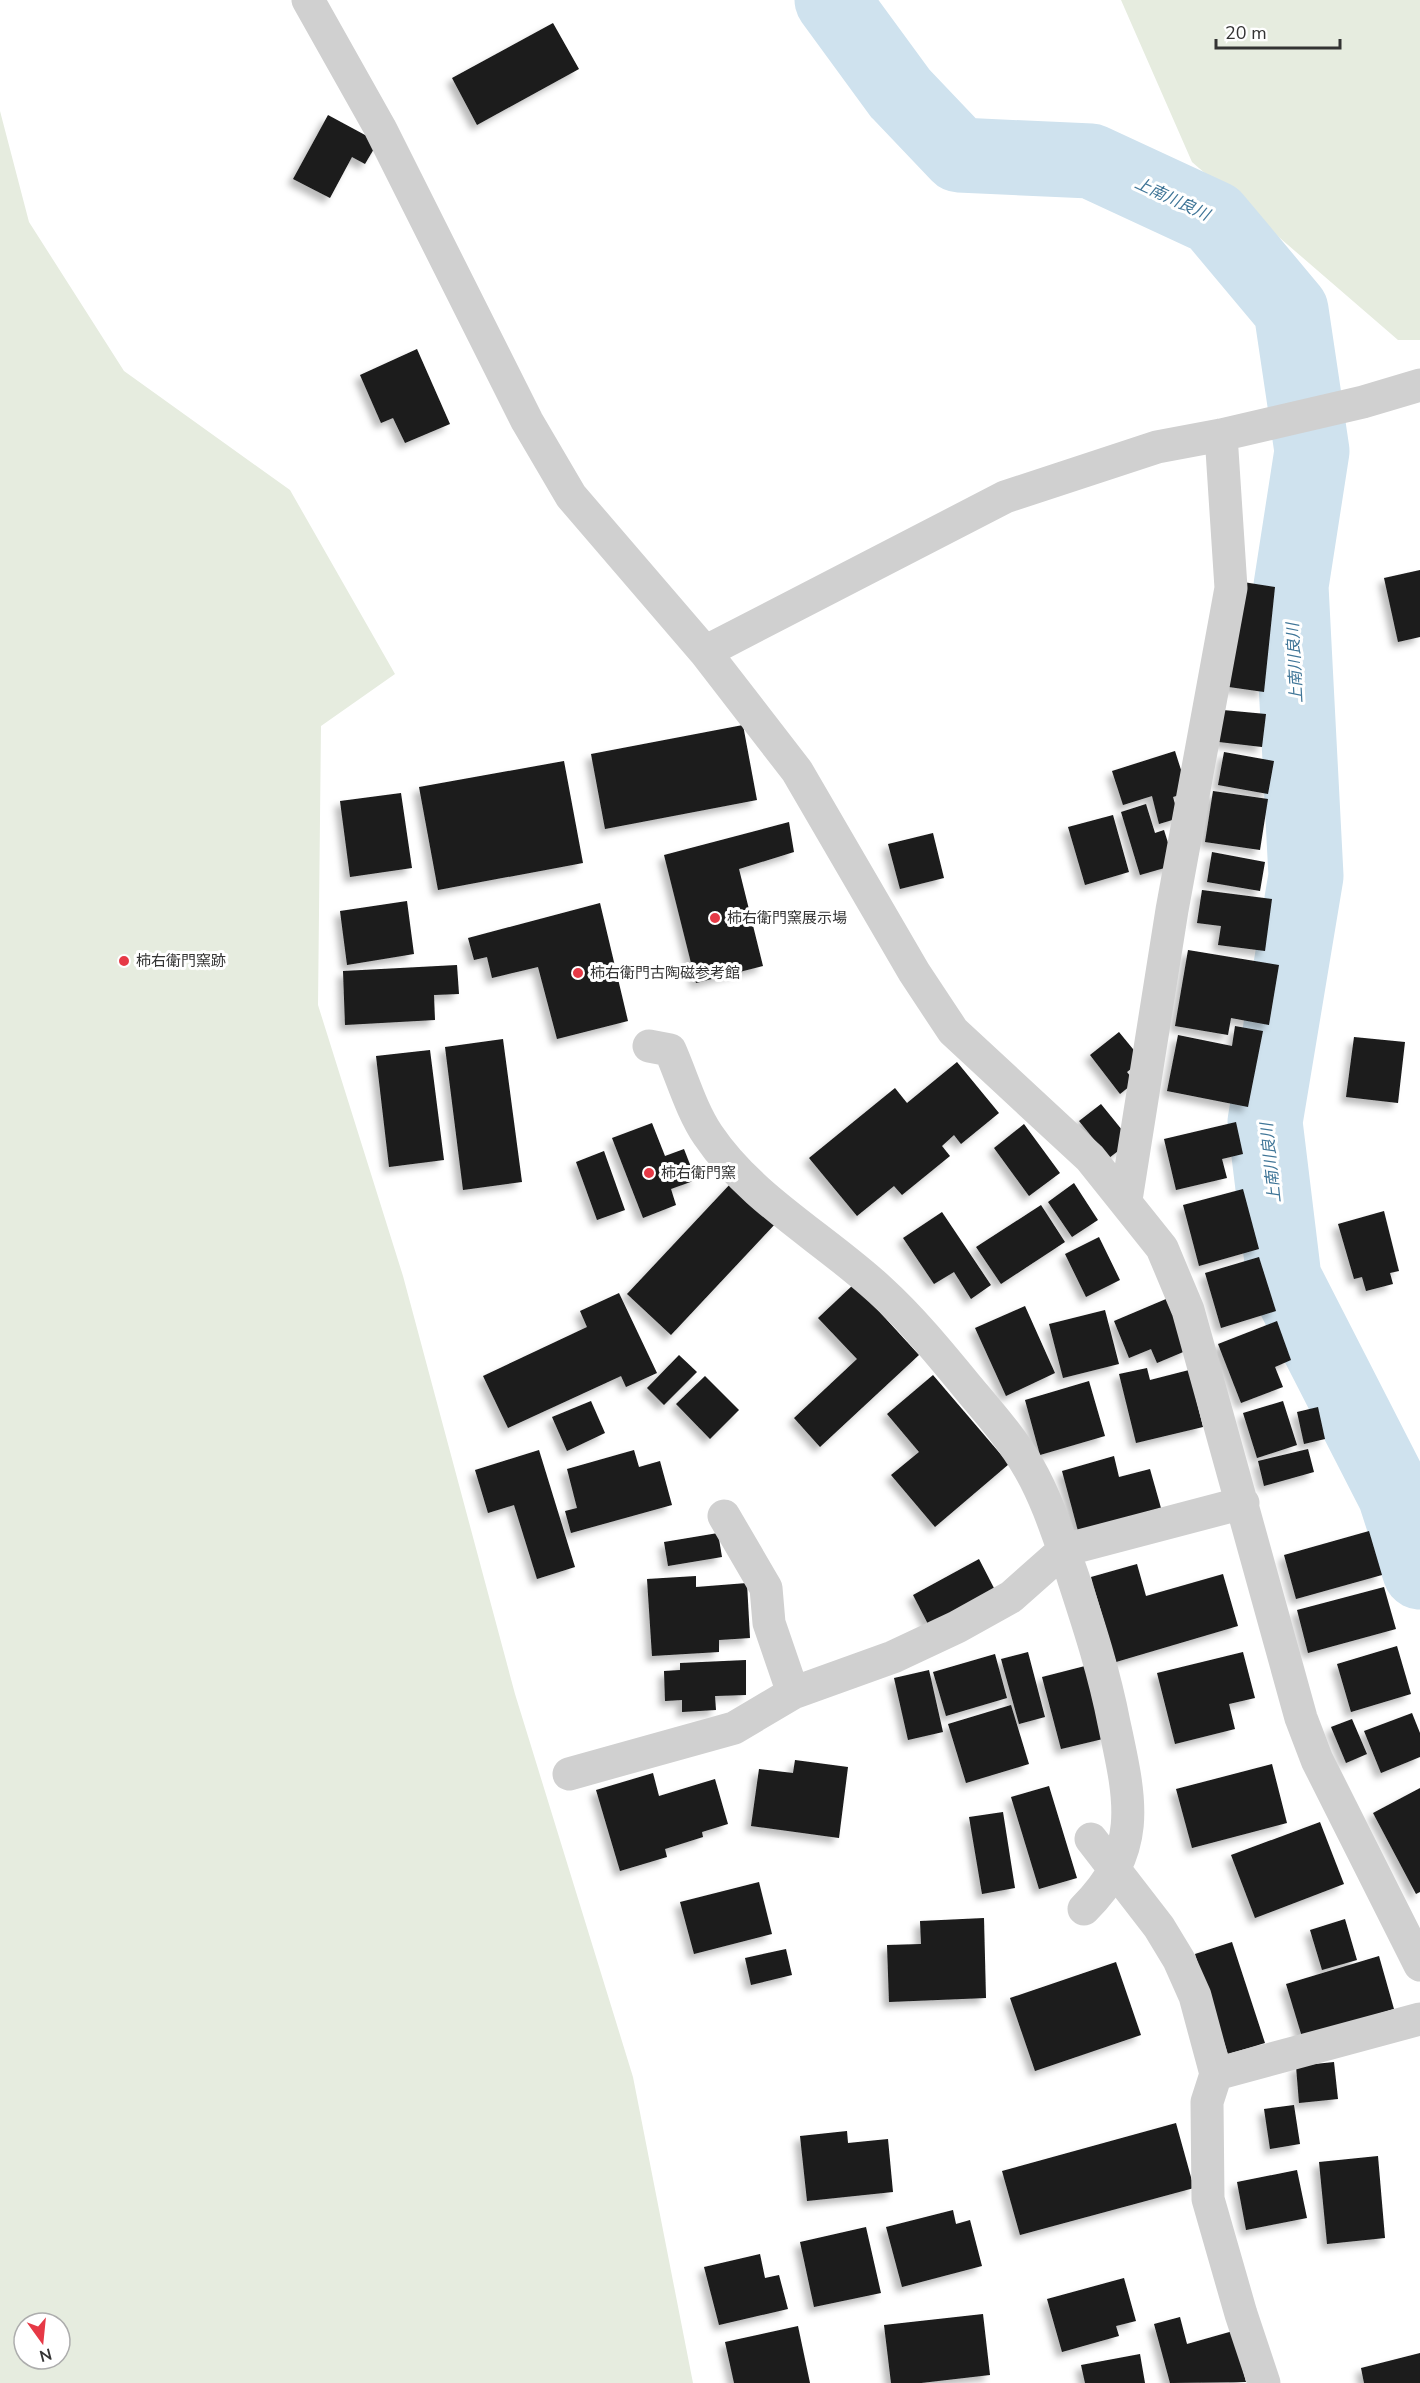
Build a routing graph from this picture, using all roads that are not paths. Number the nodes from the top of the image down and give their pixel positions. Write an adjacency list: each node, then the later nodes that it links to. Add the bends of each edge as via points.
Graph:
1 (308, 0): 4 (street, via 375,118 527,421 571,496)
2 (1420, 385): 3 (street)
3 (1221, 435): 4 (street, via 1157,447 1005,497); 6 (street, via 1232,588 1172,910)
4 (705, 652): 6 (street, via 797,771 914,972 953,1030 1090,1158)
5 (650, 1046): 9 (street, via 670,1050 707,1134 744,1180 882,1292 997,1422 1037,1483)
6 (1126, 1200): 7 (street, via 1162,1248 1188,1310)
7 (1243, 1503): 9 (street); 15 (street, via 1317,1760)
8 (724, 1516): 10 (street, via 766,1587 769,1623)
9 (1064, 1550): 10 (street, via 1011,1597 957,1627 893,1657); 13 (street, via 1103,1668 1126,1780 1129,1816 1125,1845)
10 (793, 1693): 11 (street, via 734,1728)
11 (569, 1774)
12 (1091, 1839): 13 (street)
13 (1115, 1870): 14 (street); 17 (street, via 1179,1960 1195,1996)
14 (1084, 1910)
15 (1420, 1965)
16 (1420, 2019): 17 (street)
17 (1216, 2074): 18 (street, via 1207,2102 1209,2199)
18 (1264, 2383)

